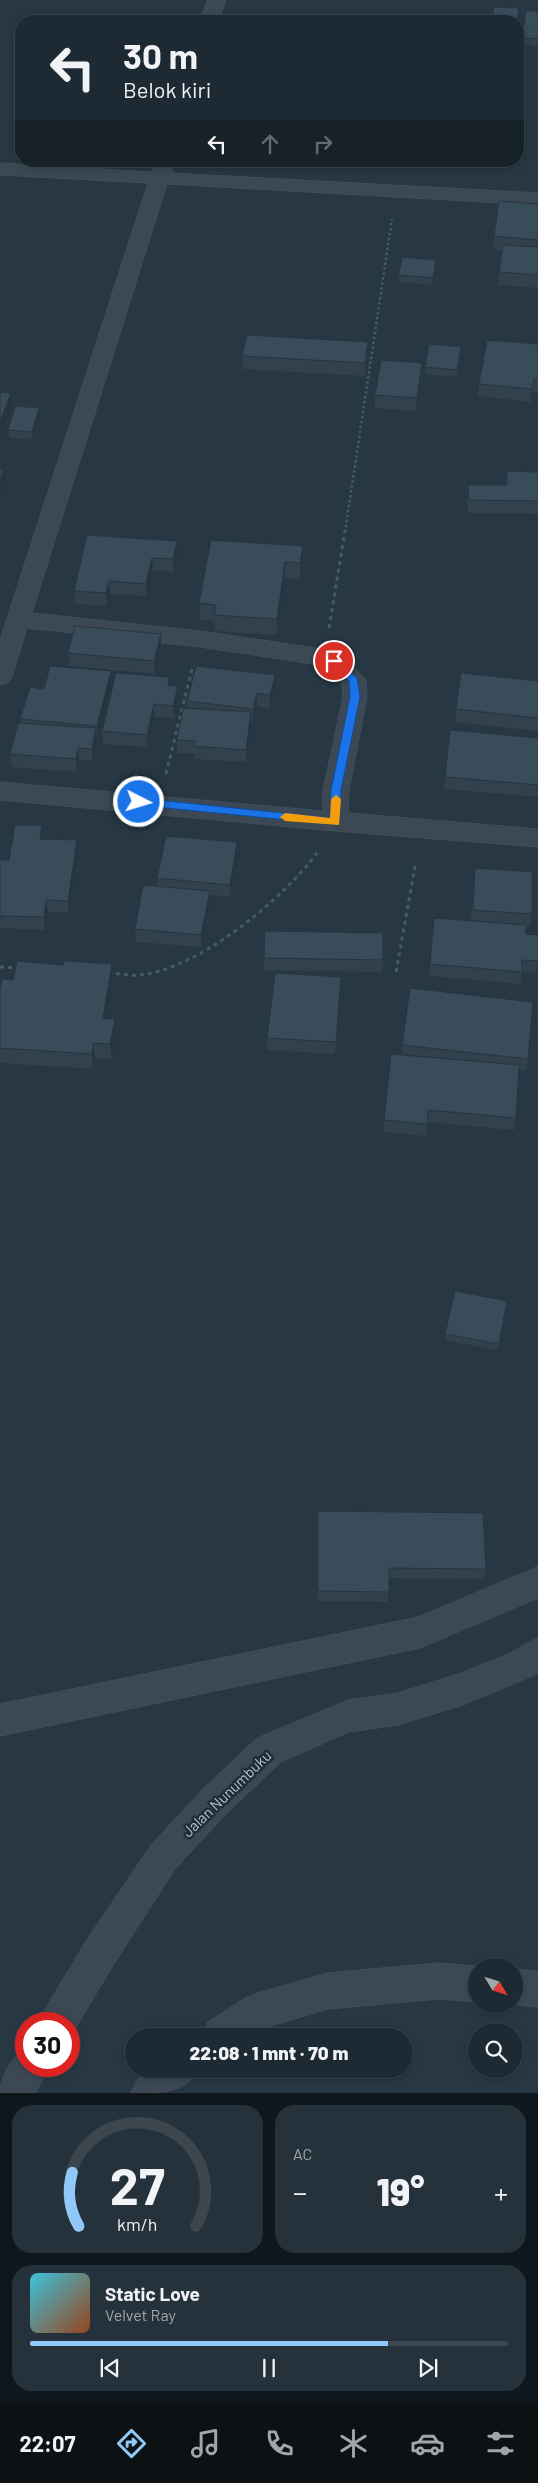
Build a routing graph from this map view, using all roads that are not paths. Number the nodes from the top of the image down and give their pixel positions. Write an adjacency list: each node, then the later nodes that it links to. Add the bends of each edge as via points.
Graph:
1 (217, 0): 2 (street)
2 (212, 15)
3 (0, 169): 4 (street)
4 (162, 170): 5 (street, via 396,192); 6 (street)
5 (538, 199)
6 (19, 619): 7 (street); 9 (street, via 200,639 334,661 354,680 355,697 336,790)
7 (0, 677)
8 (0, 791): 9 (street)
9 (335, 822): 10 (street)
10 (538, 838)
11 (538, 1582): 13 (street, via 420,1632)
12 (538, 1654): 17 (street, Jalan Nunumbuku, via 520,1665 463,1688 398,1708 348,1716 269,1750 214,1802 163,1858)
13 (0, 1720)
14 (468, 1983): 18 (street, via 439,1981 328,1990 258,2011)
15 (523, 1988): 16 (street)
16 (538, 1989)
17 (64, 2012)
18 (232, 2028)
19 (24, 2077): 21 (street)
20 (169, 2078): 22 (street)
21 (15, 2093)
22 (150, 2093)

